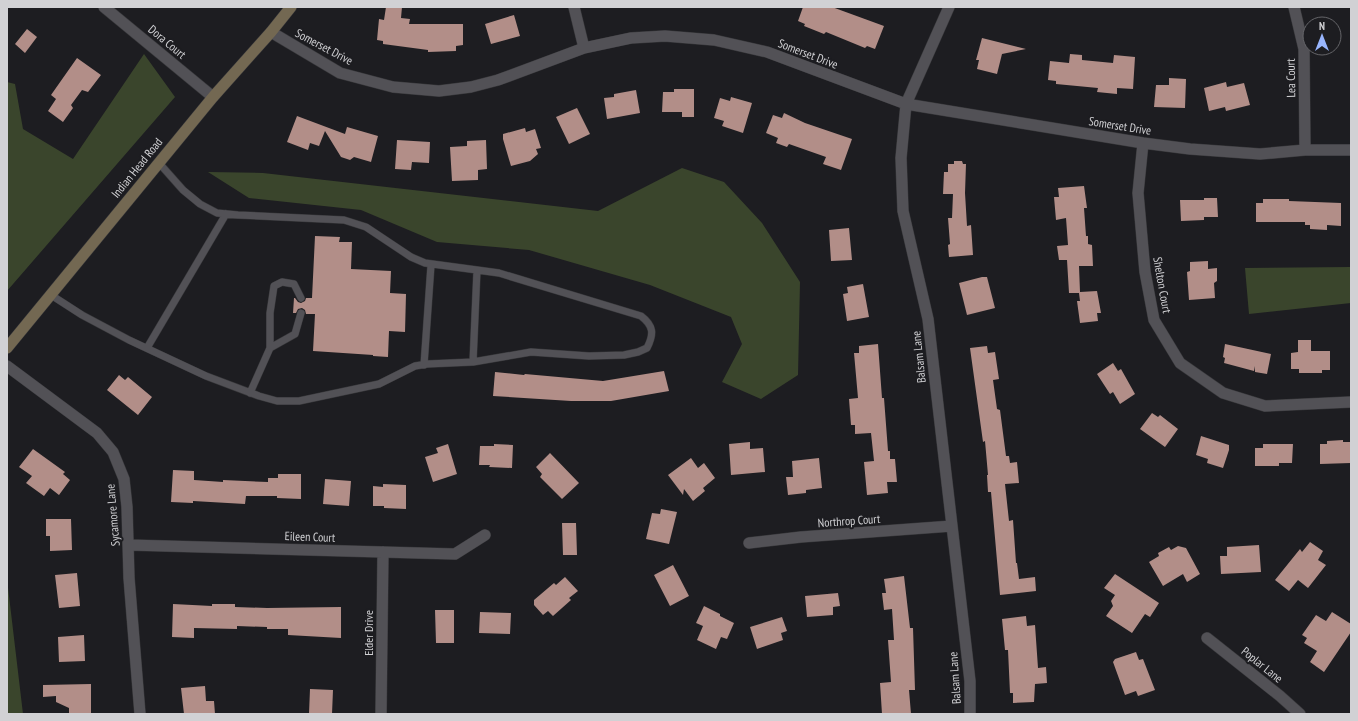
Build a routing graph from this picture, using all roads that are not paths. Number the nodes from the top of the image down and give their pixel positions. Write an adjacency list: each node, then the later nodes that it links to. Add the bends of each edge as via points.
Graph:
1 (104, 7): 8 (street, Dora Court)
2 (291, 7): 6 (main road, Indian Head Road)
3 (574, 7): 7 (street)
4 (949, 7): 9 (street, Balsam Lane)
5 (1294, 7): 11 (street, Lea Court, via 1304,49)
6 (271, 32): 7 (street, Somerset Drive, via 340,73 393,87 438,91 471,87 498,80); 8 (main road, Indian Head Road)
7 (584, 48): 9 (street, Somerset Drive, via 631,38 665,36 714,40 767,52)
8 (213, 96): 13 (main road, Indian Head Road)
9 (906, 104): 10 (street, Somerset Drive); 28 (street, Balsam Lane, via 901,158 903,211 928,319)
10 (1143, 143): 11 (street, Somerset Drive, via 1260,154); 27 (street, Shelton Court, via 1138,193 1145,272 1154,320 1180,363 1223,393 1265,406)
11 (1305, 150): 12 (street, Somerset Drive)
12 (1351, 150)
13 (158, 163): 14 (lane, via 200,204 217,213); 17 (main road, Indian Head Road)
14 (226, 214): 15 (lane, via 344,220 366,227 411,257); 21 (lane)
15 (431, 265): 16 (lane); 24 (lane)
16 (477, 270): 23 (lane); 23 (lane, via 499,272 641,316 649,322 652,334 647,348 624,355 589,356 531,352)
17 (51, 295): 20 (main road, Indian Head Road); 21 (lane, via 82,315)
18 (301, 298): 22 (lane, via 294,284 282,282 274,286 270,313)
19 (301, 313): 22 (lane, via 295,334)
20 (7, 348)
21 (147, 348): 26 (lane, via 206,376)
22 (270, 348): 26 (lane)
23 (473, 362): 24 (lane)
24 (424, 364): 26 (lane, via 379,384 299,401 277,401)
25 (7, 366): 31 (street, Sycamore Lane, via 97,433 113,452 124,479)
26 (250, 393)
27 (1351, 402)
28 (952, 526): 30 (street, Northrop Court); 36 (street, Balsam Lane, via 970,681)
29 (485, 535): 32 (street, Eileen Court, via 455,554)
30 (748, 543)
31 (129, 545): 32 (street, Eileen Court); 34 (street, Sycamore Lane)
32 (383, 552): 35 (street, Elder Drive)
33 (1207, 638): 37 (street, Poplar Lane)
34 (140, 714)
35 (381, 714)
36 (970, 714)
37 (1300, 714)

